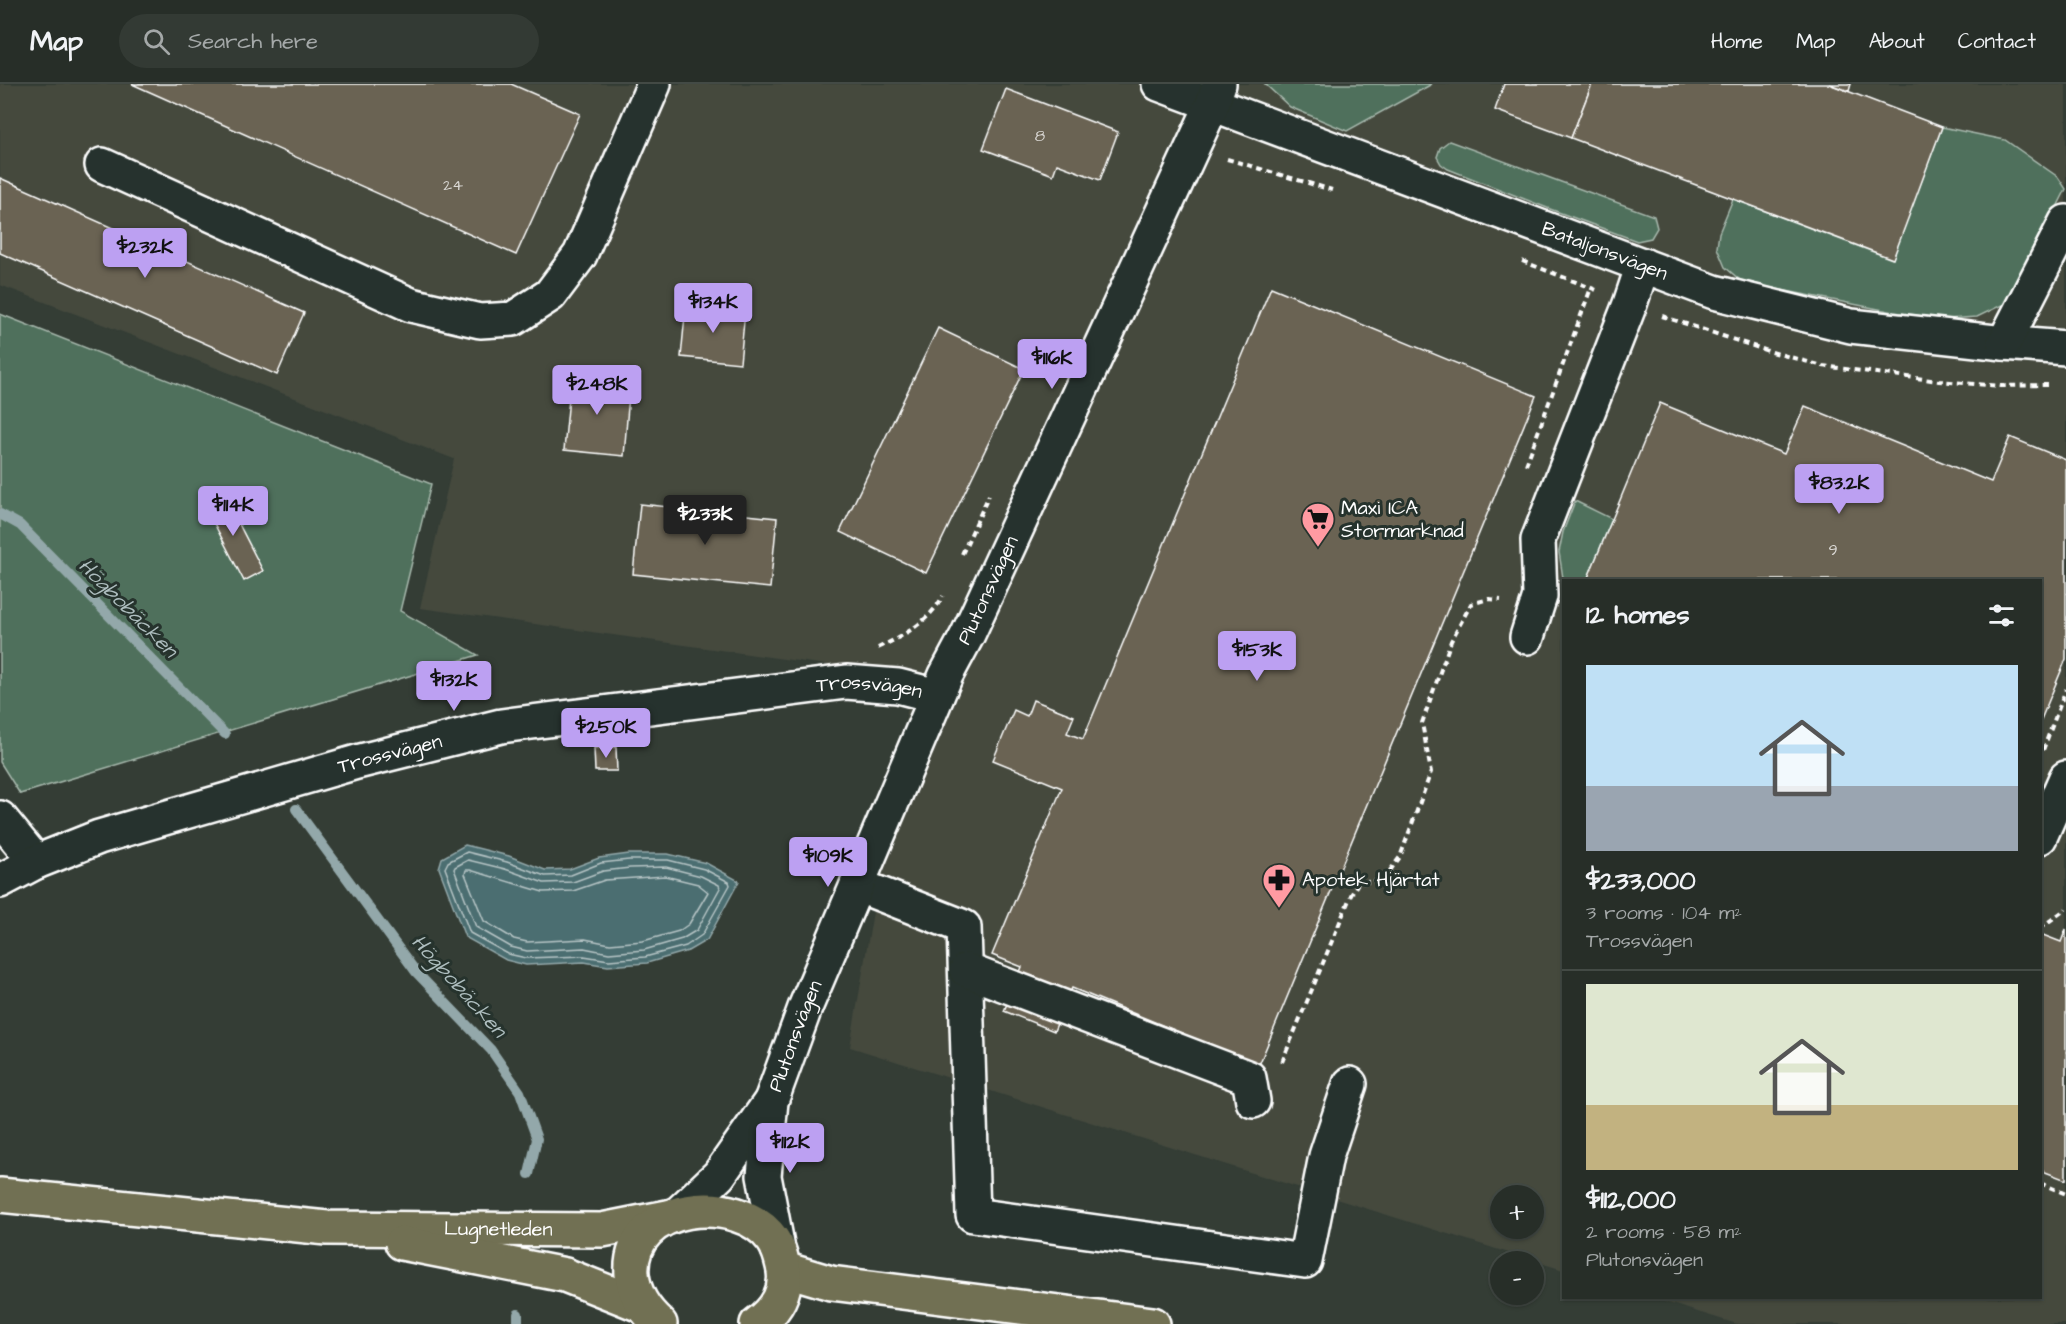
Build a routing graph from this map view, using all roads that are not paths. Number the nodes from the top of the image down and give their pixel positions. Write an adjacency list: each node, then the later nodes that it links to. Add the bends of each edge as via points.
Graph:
1 (654, 84): 4 (street, via 580,255 550,295 513,319 480,321 411,305)
2 (1160, 84): 3 (street, Bataljonsvägen)
3 (1215, 94): 6 (street, Bataljonsvägen); 10 (street, Plutonsvägen)
4 (102, 165)
5 (2066, 222): 7 (street)
6 (1643, 265): 7 (street, Bataljonsvägen, via 1714,292 1851,326); 9 (street, via 1538,540 1540,596)
7 (2004, 343): 8 (street, Bataljonsvägen)
8 (2066, 348)
9 (1527, 637)
10 (937, 696): 14 (street, Trossvägen, via 898,686 846,682 501,726 357,762 99,837); 16 (street, Plutonsvägen)
11 (2066, 778): 13 (street)
12 (0, 818): 14 (street)
13 (2042, 832)
14 (36, 862): 15 (street, Trossvägen)
15 (0, 881)
16 (857, 885): 17 (street, via 964,927); 19 (street, Plutonsvägen)
17 (966, 970): 18 (street, via 973,1215 1305,1261 1326,1156); 20 (street, via 1250,1078)
18 (1350, 1084)
19 (771, 1101): 22 (street, Plutonsvägen, via 718,1175); 24 (street, Plutonsvägen, via 764,1176)
20 (1253, 1101)
21 (0, 1195): 23 (highway, Lugnetleden)
22 (674, 1215): 23 (highway, Lugnetleden, via 602,1230); 24 (highway, Lugnetleden, via 706,1209 730,1213 760,1227 773,1240); 26 (highway, via 649,1230 633,1258 633,1284)
23 (327, 1228): 26 (highway, Lugnetleden, via 565,1275)
24 (781, 1259): 25 (highway, via 831,1282); 27 (highway, via 782,1291 775,1309)
25 (1087, 1316): 28 (highway); 29 (highway)
26 (652, 1318)
27 (757, 1324)
28 (981, 1324)
29 (1153, 1324)

